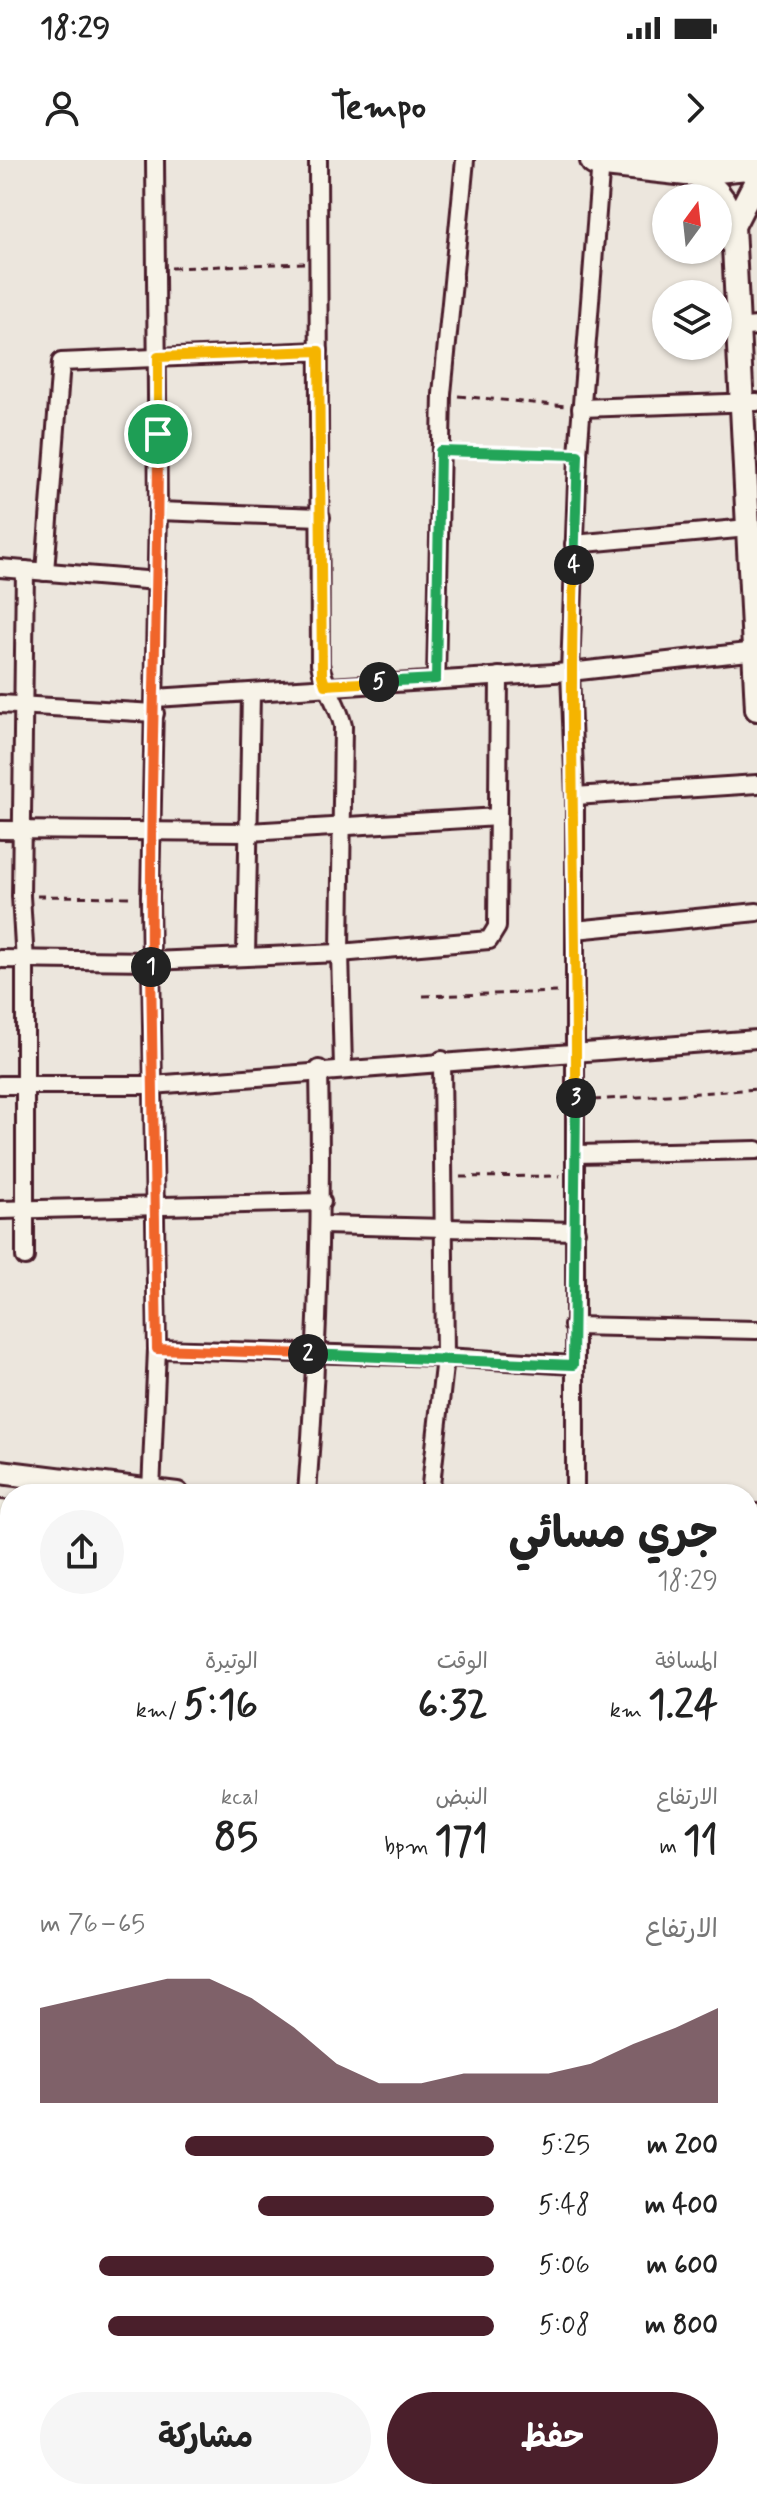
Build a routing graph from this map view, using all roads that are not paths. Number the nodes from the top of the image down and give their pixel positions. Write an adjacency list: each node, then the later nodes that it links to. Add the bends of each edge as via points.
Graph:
1 (155, 160): 11 (street)
2 (318, 160): 10 (street)
3 (465, 160): 26 (street, via 442,394)
4 (599, 161): 6 (highway); 13 (street)
5 (757, 163): 6 (highway)
6 (687, 170): 8 (street, via 716,187 730,209)
7 (757, 179): 8 (street)
8 (733, 226): 9 (street)
9 (747, 327): 12 (street)
10 (319, 351): 11 (street); 16 (street)
11 (158, 357): 15 (street); 21 (street, via 61,362)
12 (748, 403): 13 (street); 14 (street)
13 (581, 408): 18 (street)
14 (752, 454): 17 (street)
15 (158, 511): 16 (street); 22 (street)
16 (321, 517): 27 (street, via 320,664)
17 (748, 528): 18 (street); 23 (street)
18 (574, 544): 24 (street)
19 (0, 568): 20 (street)
20 (25, 570): 21 (street); 30 (street)
21 (45, 572): 22 (street)
22 (157, 581): 31 (street)
23 (755, 651): 24 (street); 32 (street)
24 (570, 672): 25 (street); 34 (street)
25 (499, 676): 26 (street); 35 (street)
26 (436, 679): 27 (street)
27 (325, 685): 28 (street); 36 (street, via 336,700 343,726)
28 (251, 694): 31 (street); 40 (street)
29 (0, 704): 30 (street)
30 (22, 706): 31 (street); 38 (street)
31 (155, 706): 39 (street)
32 (757, 709)
33 (757, 784): 34 (street)
34 (575, 796): 42 (street)
35 (498, 817): 36 (street); 43 (street, via 493,937 483,943)
36 (342, 827): 40 (street); 43 (street)
37 (0, 830): 38 (street)
38 (21, 831): 39 (street); 47 (street)
39 (150, 831): 40 (street); 46 (street)
40 (249, 832): 44 (street)
41 (757, 912): 42 (street)
42 (575, 930): 49 (street)
43 (340, 953): 44 (street); 51 (street)
44 (246, 955): 46 (street)
45 (0, 959): 47 (street)
46 (151, 961): 47 (street); 54 (street)
47 (25, 962): 55 (street)
48 (757, 1039): 49 (street)
49 (576, 1052): 50 (street); 57 (street)
50 (442, 1060): 51 (street); 63 (street)
51 (343, 1067): 52 (street)
52 (319, 1069): 54 (street); 58 (street)
53 (0, 1085): 55 (street)
54 (152, 1085): 55 (street); 59 (street)
55 (23, 1086): 61 (street)
56 (757, 1150): 57 (street)
57 (577, 1154): 64 (street)
58 (322, 1202): 59 (street); 62 (street)
59 (156, 1208): 61 (street); 68 (street)
60 (0, 1210): 61 (street)
61 (24, 1211): 65 (street)
62 (322, 1225): 63 (street); 69 (street)
63 (445, 1229): 64 (street); 70 (street)
64 (576, 1231): 66 (street)
65 (25, 1257)
66 (573, 1326): 67 (street); 71 (street)
67 (757, 1330)
68 (157, 1349): 69 (street); 74 (street)
69 (318, 1354): 70 (street); 75 (street)
70 (445, 1357): 71 (street); 76 (street)
71 (573, 1365): 77 (street)
72 (0, 1472): 73 (street)
73 (45, 1484)
74 (151, 1484)
75 (308, 1484)
76 (431, 1484)
77 (575, 1484)

